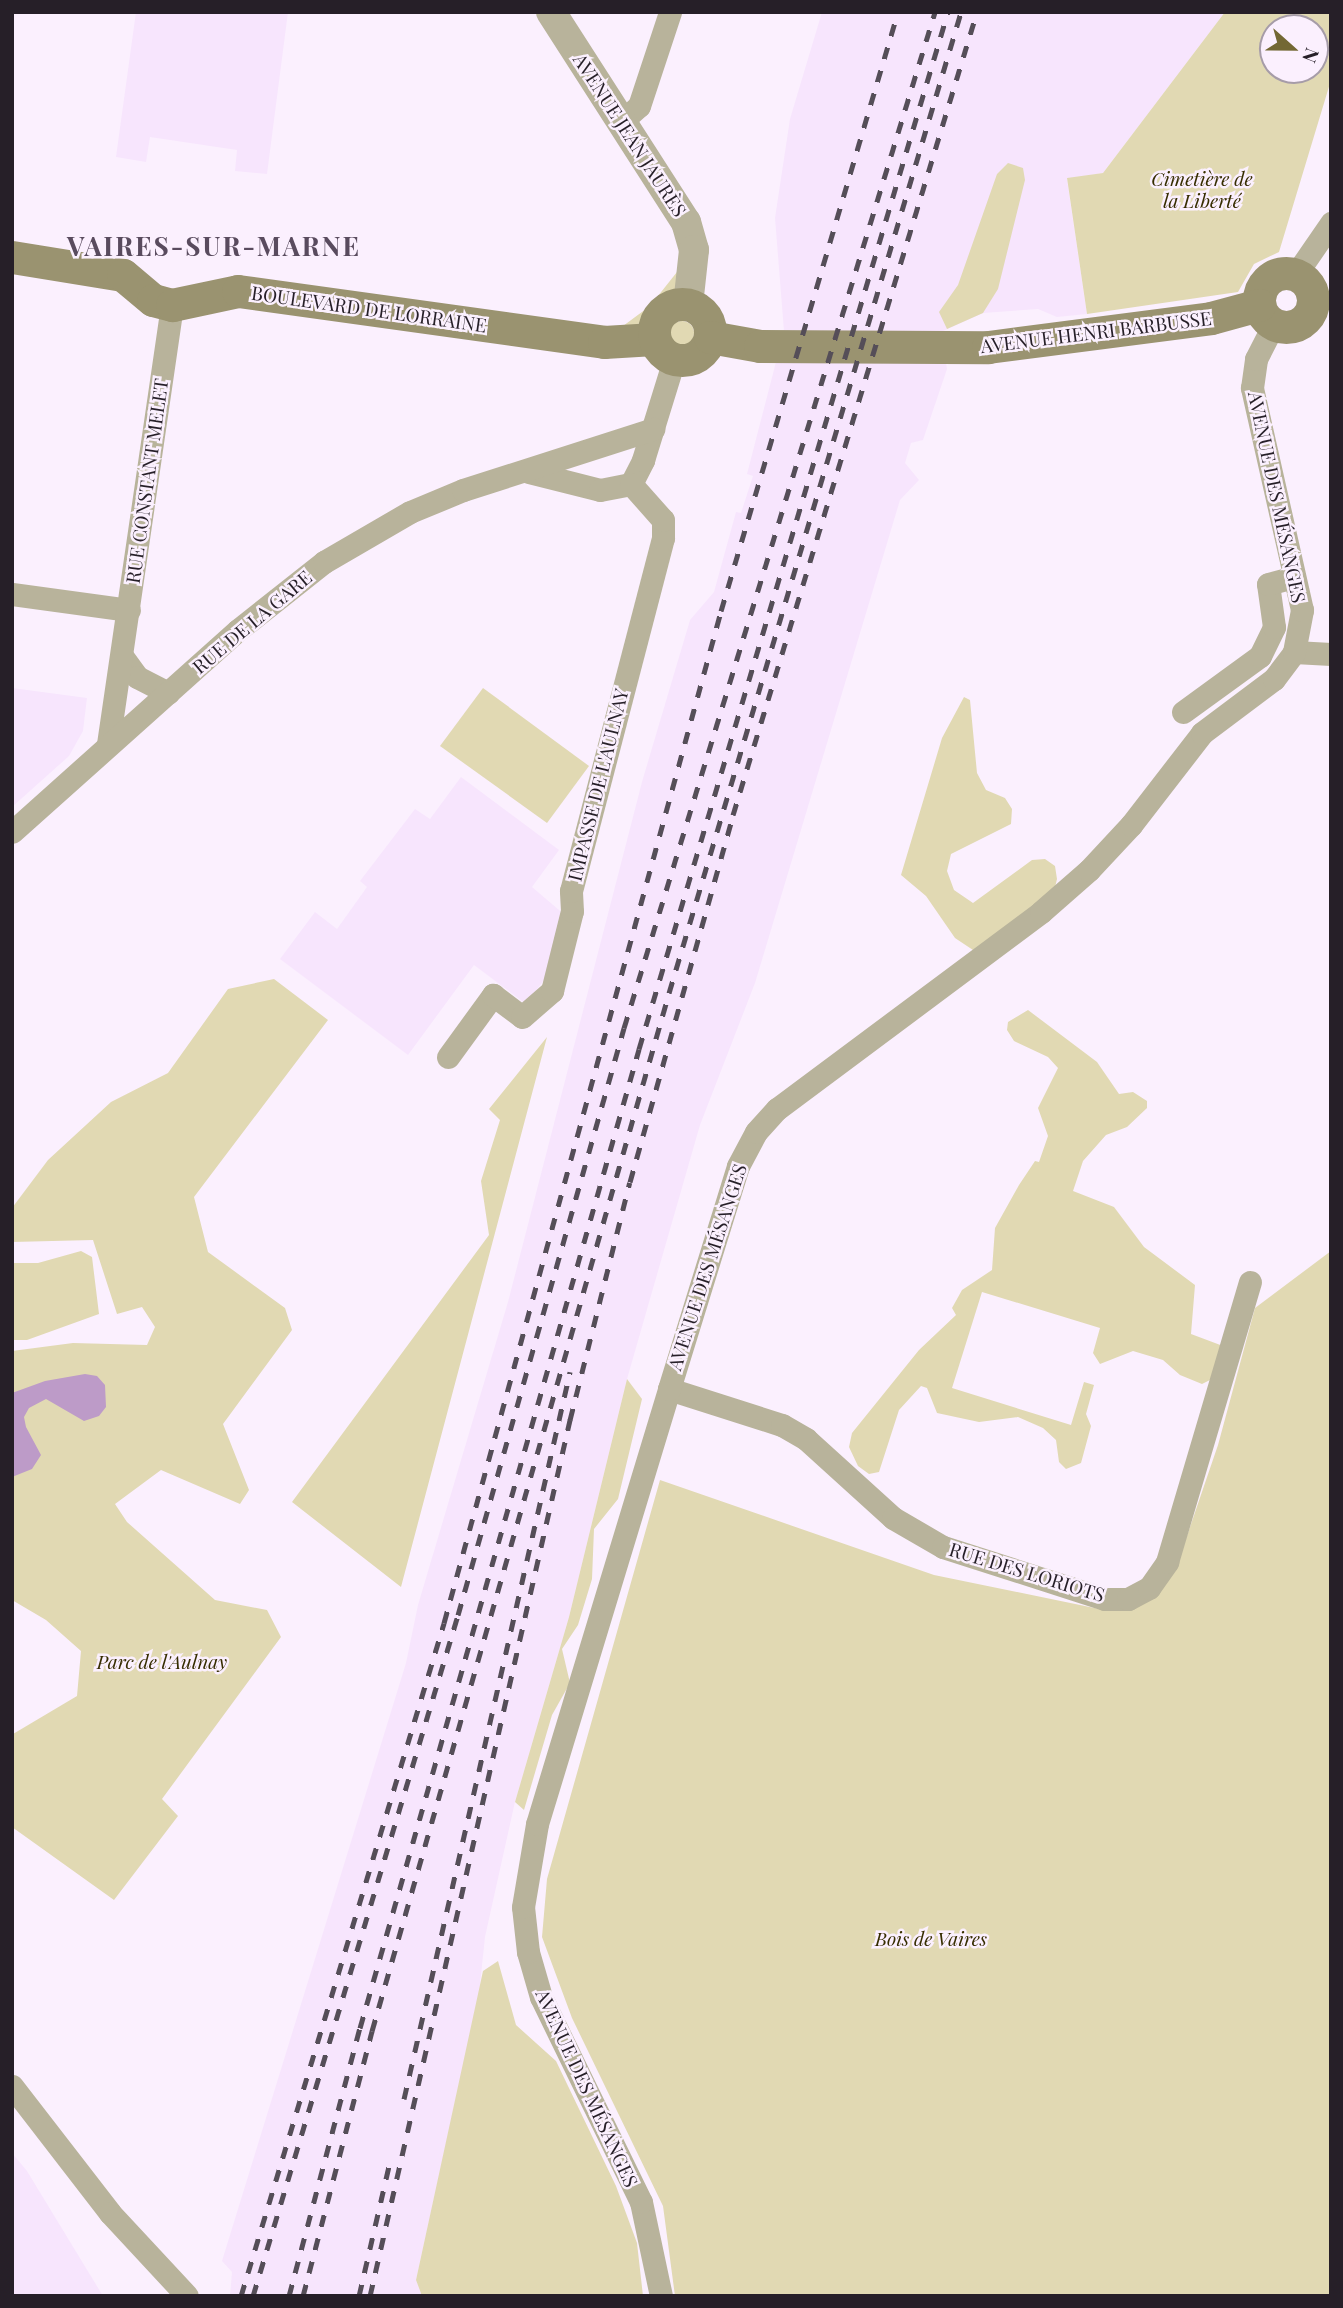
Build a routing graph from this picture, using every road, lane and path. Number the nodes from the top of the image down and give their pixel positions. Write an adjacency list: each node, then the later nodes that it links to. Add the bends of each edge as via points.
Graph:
1 (551, 12): 3 (street, AVENUE JEAN JAURÈS)
2 (670, 12): 3 (street, via 639,106)
3 (621, 122): 7 (street, AVENUE JEAN JAURÈS, via 693,237 694,277)
4 (1331, 223): 8 (street, AVENUE DES MÉSANGES)
5 (12, 257): 6 (main road, via 123,275 153,300)
6 (172, 305): 10 (main road, BOULEVARD DE LORRAINE, via 238,291); 16 (street, RUE CONSTANT MELET)
7 (688, 305): 9 (main road, via 706,317); 10 (main road, via 675,305 660,314)
8 (1301, 305): 9 (main road, AVENUE HENRI BARBUSSE, via 1044,341 931,348 775,346); 14 (street, AVENUE DES MÉSANGES, via 1256,359 1252,388)
9 (710, 337): 10 (main road, via 699,356)
10 (664, 349): 11 (street)
11 (653, 429): 12 (street, RUE DE LA GARE); 13 (street)
12 (529, 472): 13 (street, RUE DE LA GARE, via 600,490); 20 (street, RUE DE LA GARE, via 463,490 365,537 296,583)
13 (631, 484): 24 (street, IMPASSE DE L'AULNAY, via 663,520 663,538 571,891 572,911 552,991 522,1017 493,995)
14 (1294, 577): 17 (street, AVENUE DES MÉSANGES, via 1301,610); 21 (street, AVENUE DES MÉSANGES, via 1268,584 1274,627 1260,656)
15 (12, 594): 16 (street)
16 (130, 610): 19 (street, RUE CONSTANT MELET)
17 (1294, 652): 18 (street); 26 (street, AVENUE DES MÉSANGES, via 1274,679 1202,733 1090,870 761,1126 738,1166)
18 (1331, 654)
19 (122, 656): 20 (street, via 137,677); 22 (street, RUE CONSTANT MELET)
20 (168, 692): 22 (street, RUE DE LA GARE)
21 (1183, 712)
22 (108, 744): 23 (street, RUE DE LA GARE)
23 (12, 832)
24 (448, 1057)
25 (1250, 1282): 26 (street, RUE DES LORIOTS, via 1167,1562 1149,1588 1128,1599 1105,1599 943,1547 893,1518 794,1432)
26 (669, 1389): 29 (street, AVENUE DES MÉSANGES, via 537,1824 523,1907 528,1952 541,1997 640,2202)
27 (12, 2087): 28 (street, via 102,2203)
28 (187, 2296)
29 (662, 2296)

